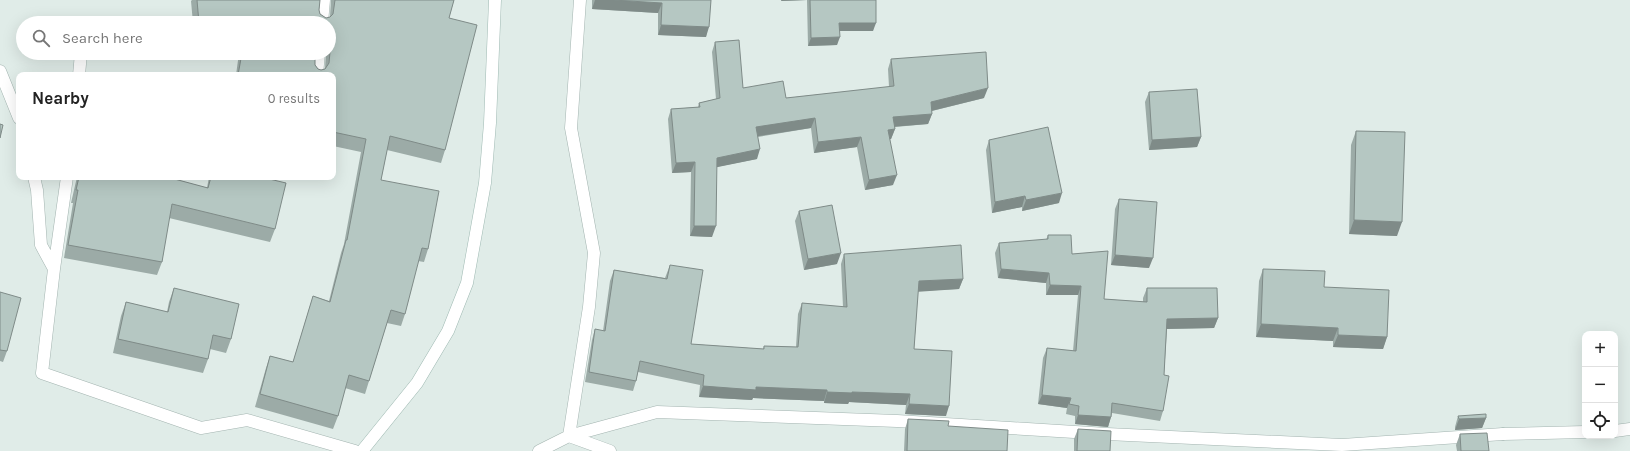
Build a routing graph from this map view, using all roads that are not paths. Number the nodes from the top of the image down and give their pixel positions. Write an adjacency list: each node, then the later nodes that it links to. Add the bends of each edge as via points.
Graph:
1 (324, 0): 4 (street)
2 (495, 0): 19 (street, via 490,123 485,175 467,283 448,330 417,384)
3 (580, 0): 17 (street, via 571,128 594,252 589,307)
4 (323, 16)
5 (80, 60): 8 (street)
6 (318, 60): 9 (street)
7 (0, 71): 10 (street)
8 (79, 72)
9 (317, 72)
10 (16, 111)
11 (35, 180): 13 (street, via 41,245)
12 (67, 180): 13 (street)
13 (54, 269): 18 (street, via 42,373 202,428 247,420)
14 (1630, 429): 15 (street)
15 (1618, 431)
16 (1582, 432): 17 (street, via 1503,434 1342,445 897,421 657,412)
17 (569, 436): 20 (street); 21 (street)
18 (355, 451)
19 (362, 451)
20 (539, 451)
21 (610, 451)

